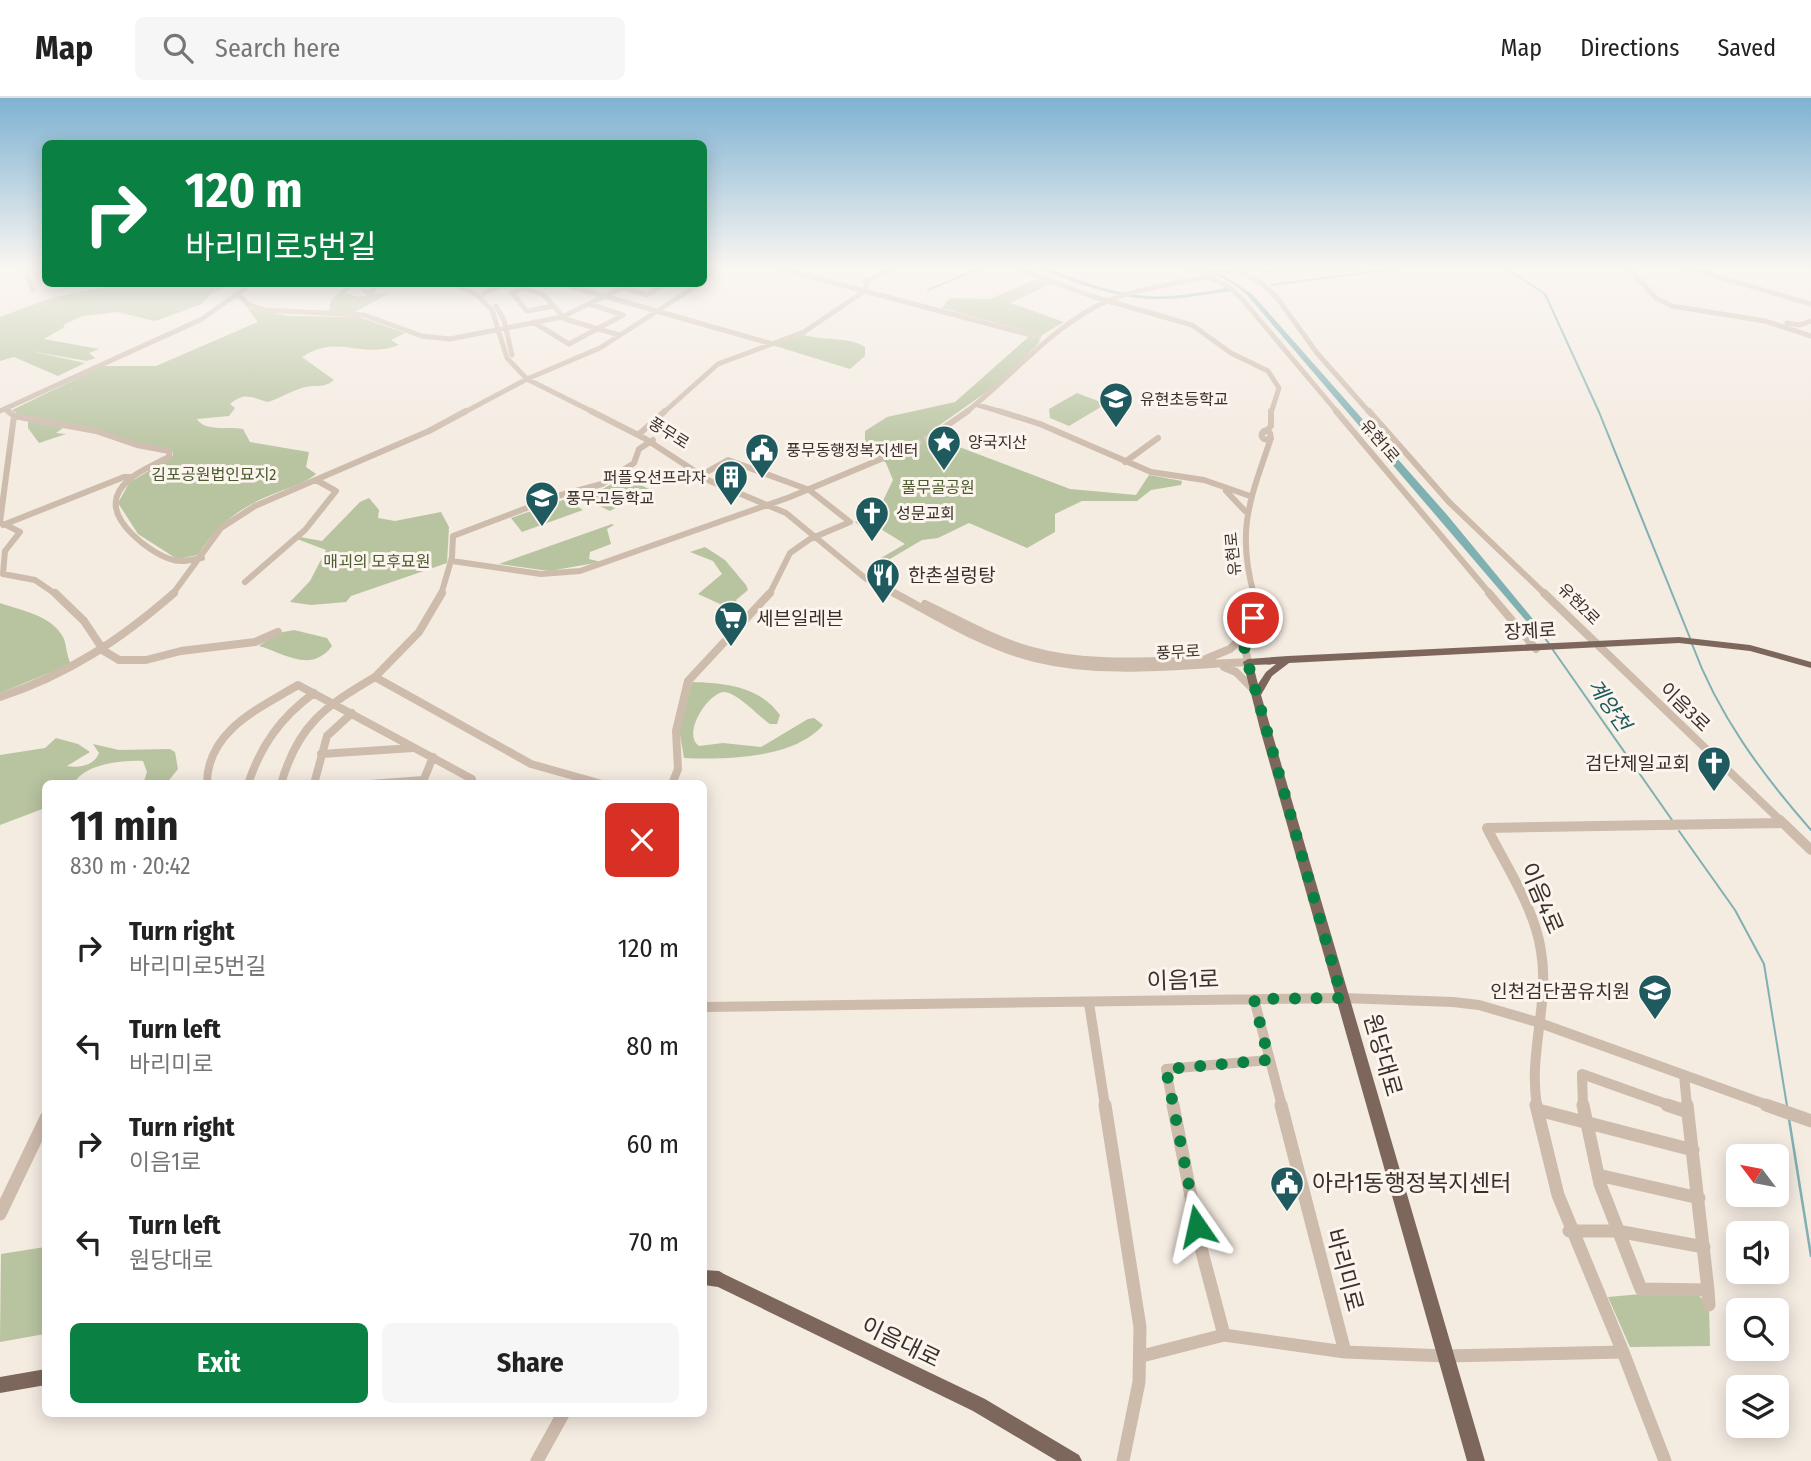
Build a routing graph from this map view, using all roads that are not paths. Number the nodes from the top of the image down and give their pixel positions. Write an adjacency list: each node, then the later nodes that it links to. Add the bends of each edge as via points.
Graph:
1 (177, 331): 30 (street)
2 (410, 331): 3 (street, via 432,338)
3 (492, 331)
4 (503, 331): 28 (street, 풍무로, via 507,358)
5 (504, 331): 27 (street, 풍무로)
6 (547, 331): 7 (street, via 569,344)
7 (598, 331)
8 (601, 331): 20 (street)
9 (626, 331): 20 (street)
10 (626, 331): 28 (street, via 605,345)
11 (726, 331): 25 (street)
12 (806, 331): 25 (street)
13 (1015, 331): 21 (street)
14 (1061, 331): 24 (street)
15 (1063, 331): 29 (street)
16 (1201, 331): 41 (street, 유현로, via 1271,371 1281,386)
17 (1268, 331): 55 (street, 유현1로)
18 (1300, 331): 54 (street, 유현2로, via 1449,502)
19 (1794, 331): 22 (street)
20 (619, 335): 26 (street)
21 (1031, 335)
22 (1811, 336)
23 (1040, 338): 24 (street)
24 (1048, 341): 29 (street)
25 (771, 344): 33 (street, via 714,367)
26 (551, 367): 27 (street); 28 (street)
27 (522, 368): 28 (street, 풍무로)
28 (530, 377): 33 (street, 풍무로); 39 (street, via 429,432)
29 (979, 405): 32 (street); 37 (street, via 1040,424)
30 (3, 410): 31 (street)
31 (14, 416): 40 (street, via 96,431 170,452 169,457); 47 (street)
32 (940, 432)
33 (640, 434): 35 (street, 풍무로)
34 (1158, 439): 37 (street)
35 (652, 440): 38 (street, 풍무로); 45 (street, 풍무로, via 710,481); 50 (street, via 639,449 631,466 602,484 453,536)
36 (880, 458): 42 (street)
37 (1125, 462): 43 (street)
38 (705, 473): 42 (street, via 728,460); 45 (street, 풍무로)
39 (316, 480): 49 (street, via 269,498 230,521); 51 (street, via 335,491 305,530)
40 (129, 481): 47 (street, via 130,477 124,477); 49 (street, via 116,501 130,531 171,560)
41 (1254, 486): 43 (street); 44 (street, 유현로)
42 (806, 489): 45 (street); 48 (street, via 850,522)
43 (1225, 489): 44 (street); 46 (street)
44 (1250, 496): 46 (street, 유현로)
45 (771, 503): 48 (street, 풍무로); 50 (street, via 580,571 541,574)
46 (1245, 511): 53 (street, 유현로, via 1244,560 1255,605)
47 (3, 525): 56 (street, via 20,532 5,551 3,574 35,580 56,594 85,621)
48 (820, 536): 58 (street, 풍무로, via 851,569 874,584 1018,654 1099,667); 77 (street, via 788,556 767,598 688,681 676,731 678,769)
49 (202, 558): 56 (street, via 174,594)
50 (452, 561): 61 (street, via 423,631)
51 (245, 582)
52 (278, 632): 56 (street, via 255,642 146,660 119,660)
53 (1247, 633): 58 (street); 59 (street, 유현로)
54 (1597, 645): 55 (main road, 장제로); 60 (main road, 장제로, via 1703,642 1750,648); 78 (street, 이음3로)
55 (1538, 649): 57 (main road, 장제로)
56 (104, 650): 64 (street, via 36,685)
57 (1288, 659): 59 (main road, 장제로); 63 (main road, via 1269,674)
58 (1204, 662): 59 (street, 풍무로); 63 (street, via 1236,672)
59 (1248, 662): 63 (main road, 원당대로)
60 (1811, 665)
61 (374, 677): 65 (street); 76 (street, via 531,764)
62 (314, 692): 65 (street); 70 (street, via 298,685 224,734 205,765); 71 (street, via 269,733)
63 (1257, 694): 80 (main road, 원당대로)
64 (0, 697)
65 (333, 702): 66 (street); 72 (street, via 296,737)
66 (352, 713): 67 (street); 68 (street, via 327,736)
67 (415, 747): 68 (street); 69 (street)
68 (321, 754): 73 (street)
69 (433, 757): 74 (street); 75 (street)
70 (207, 780)
71 (249, 780)
72 (282, 780)
73 (315, 780)
74 (424, 780)
75 (472, 780)
76 (588, 780)
77 (674, 780)
78 (1782, 823): 79 (street, 이음3로); 84 (street, 이음4로, via 1487,828 1537,931 1543,969)
79 (1811, 850)
80 (1342, 998): 81 (street, 이음1로); 84 (street, 이음1로, via 1479,1005); 106 (main road, 원당대로)
81 (1254, 999): 82 (street, 이음1로); 85 (street, 바리미로)
82 (1089, 1003): 83 (street, 이음1로); 105 (street, via 1137,1297)
83 (707, 1007)
84 (1537, 1022): 86 (street, 이음1로); 87 (street, 이음4로)
85 (1269, 1060): 102 (street, via 1166,1069 1202,1252); 103 (street, 바리미로)
86 (1684, 1075): 88 (street); 90 (street, 이음1로)
87 (1538, 1110): 89 (street); 96 (street, 이음4로)
88 (1688, 1112): 89 (street, via 1582,1074); 92 (street)
89 (1586, 1121): 92 (street); 93 (street)
90 (1811, 1121)
91 (42, 1126): 95 (street)
92 (1693, 1150): 94 (street)
93 (1598, 1175): 94 (street); 97 (street)
94 (1699, 1198): 98 (street)
95 (0, 1214)
96 (1569, 1231): 97 (street); 104 (street, 이음4로)
97 (1617, 1231): 98 (street); 100 (street, via 1641,1289)
98 (1704, 1247): 100 (street)
99 (707, 1278): 111 (main road, 이음대로, via 719,1279 979,1405)
100 (1708, 1290): 101 (street)
101 (1709, 1305)
102 (1224, 1335): 103 (street); 105 (street)
103 (1345, 1352): 106 (street)
104 (1623, 1352): 106 (street); 114 (street, 이음4로)
105 (1142, 1356): 112 (street)
106 (1446, 1356): 113 (main road, 원당대로)
107 (42, 1378): 108 (main road)
108 (0, 1385)
109 (561, 1417): 110 (street)
110 (537, 1461)
111 (1073, 1461)
112 (1123, 1461)
113 (1476, 1461)
114 (1665, 1461)

